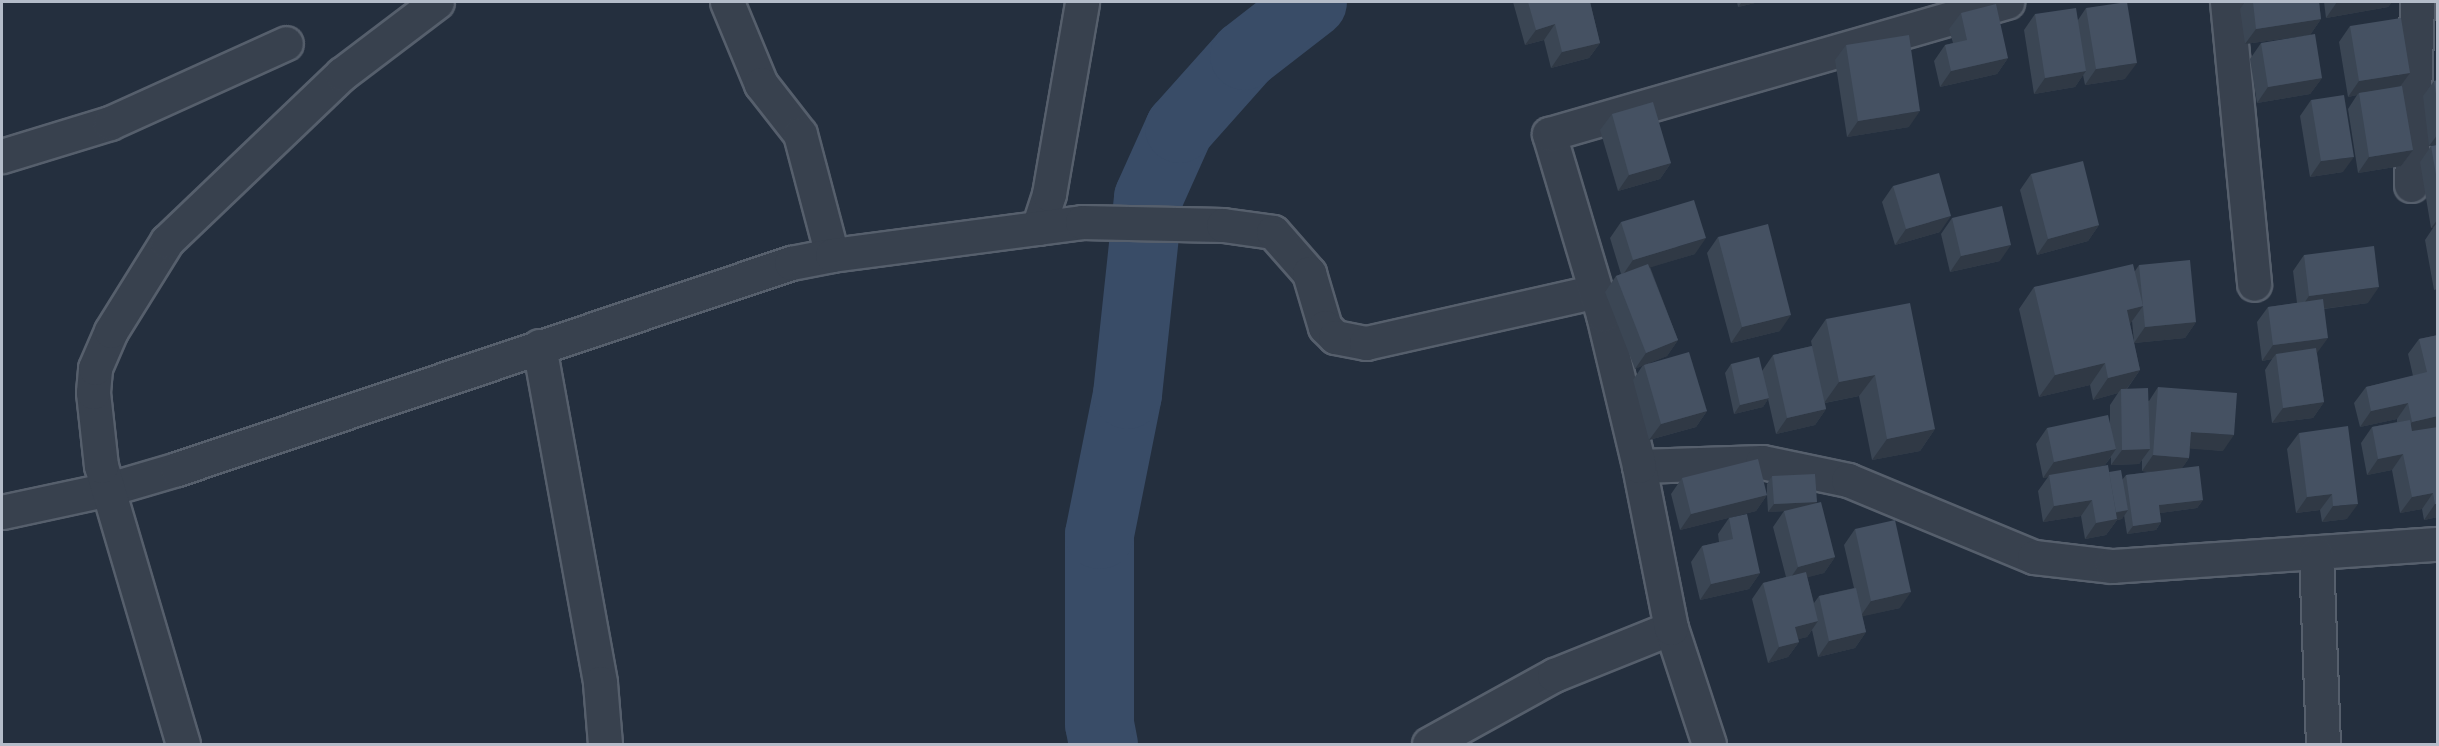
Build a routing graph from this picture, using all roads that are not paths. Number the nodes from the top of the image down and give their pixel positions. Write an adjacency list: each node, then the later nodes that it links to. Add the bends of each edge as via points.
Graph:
1 (437, 2): 16 (street, via 342,74 167,241 111,331 95,368 93,392 101,466)
2 (727, 2): 11 (street, via 761,84 800,134)
3 (1082, 2): 10 (street, via 1048,194)
4 (2007, 2): 13 (street, via 1549,134)
5 (2228, 2): 12 (street)
6 (2417, 2): 9 (street)
7 (286, 43): 8 (street, via 110,123)
8 (2, 156)
9 (2411, 185)
10 (1038, 228): 11 (street); 13 (street, via 1082,222 1223,225 1273,232 1309,273 1325,327 1335,337 1366,344)
11 (832, 255): 14 (street, via 791,263)
12 (2254, 284)
13 (1596, 291): 15 (street)
14 (539, 346): 16 (street); 22 (street, via 600,683)
15 (1639, 466): 19 (street, via 1762,462 1848,480 2034,557 2112,566); 20 (street)
16 (109, 489): 17 (street); 21 (street)
17 (2, 512)
18 (2438, 544): 19 (street)
19 (2316, 554): 25 (street)
20 (1671, 628): 23 (street, via 1554,675); 24 (street)
21 (183, 744)
22 (605, 744)
23 (1429, 744)
24 (1709, 744)
25 (2323, 744)

